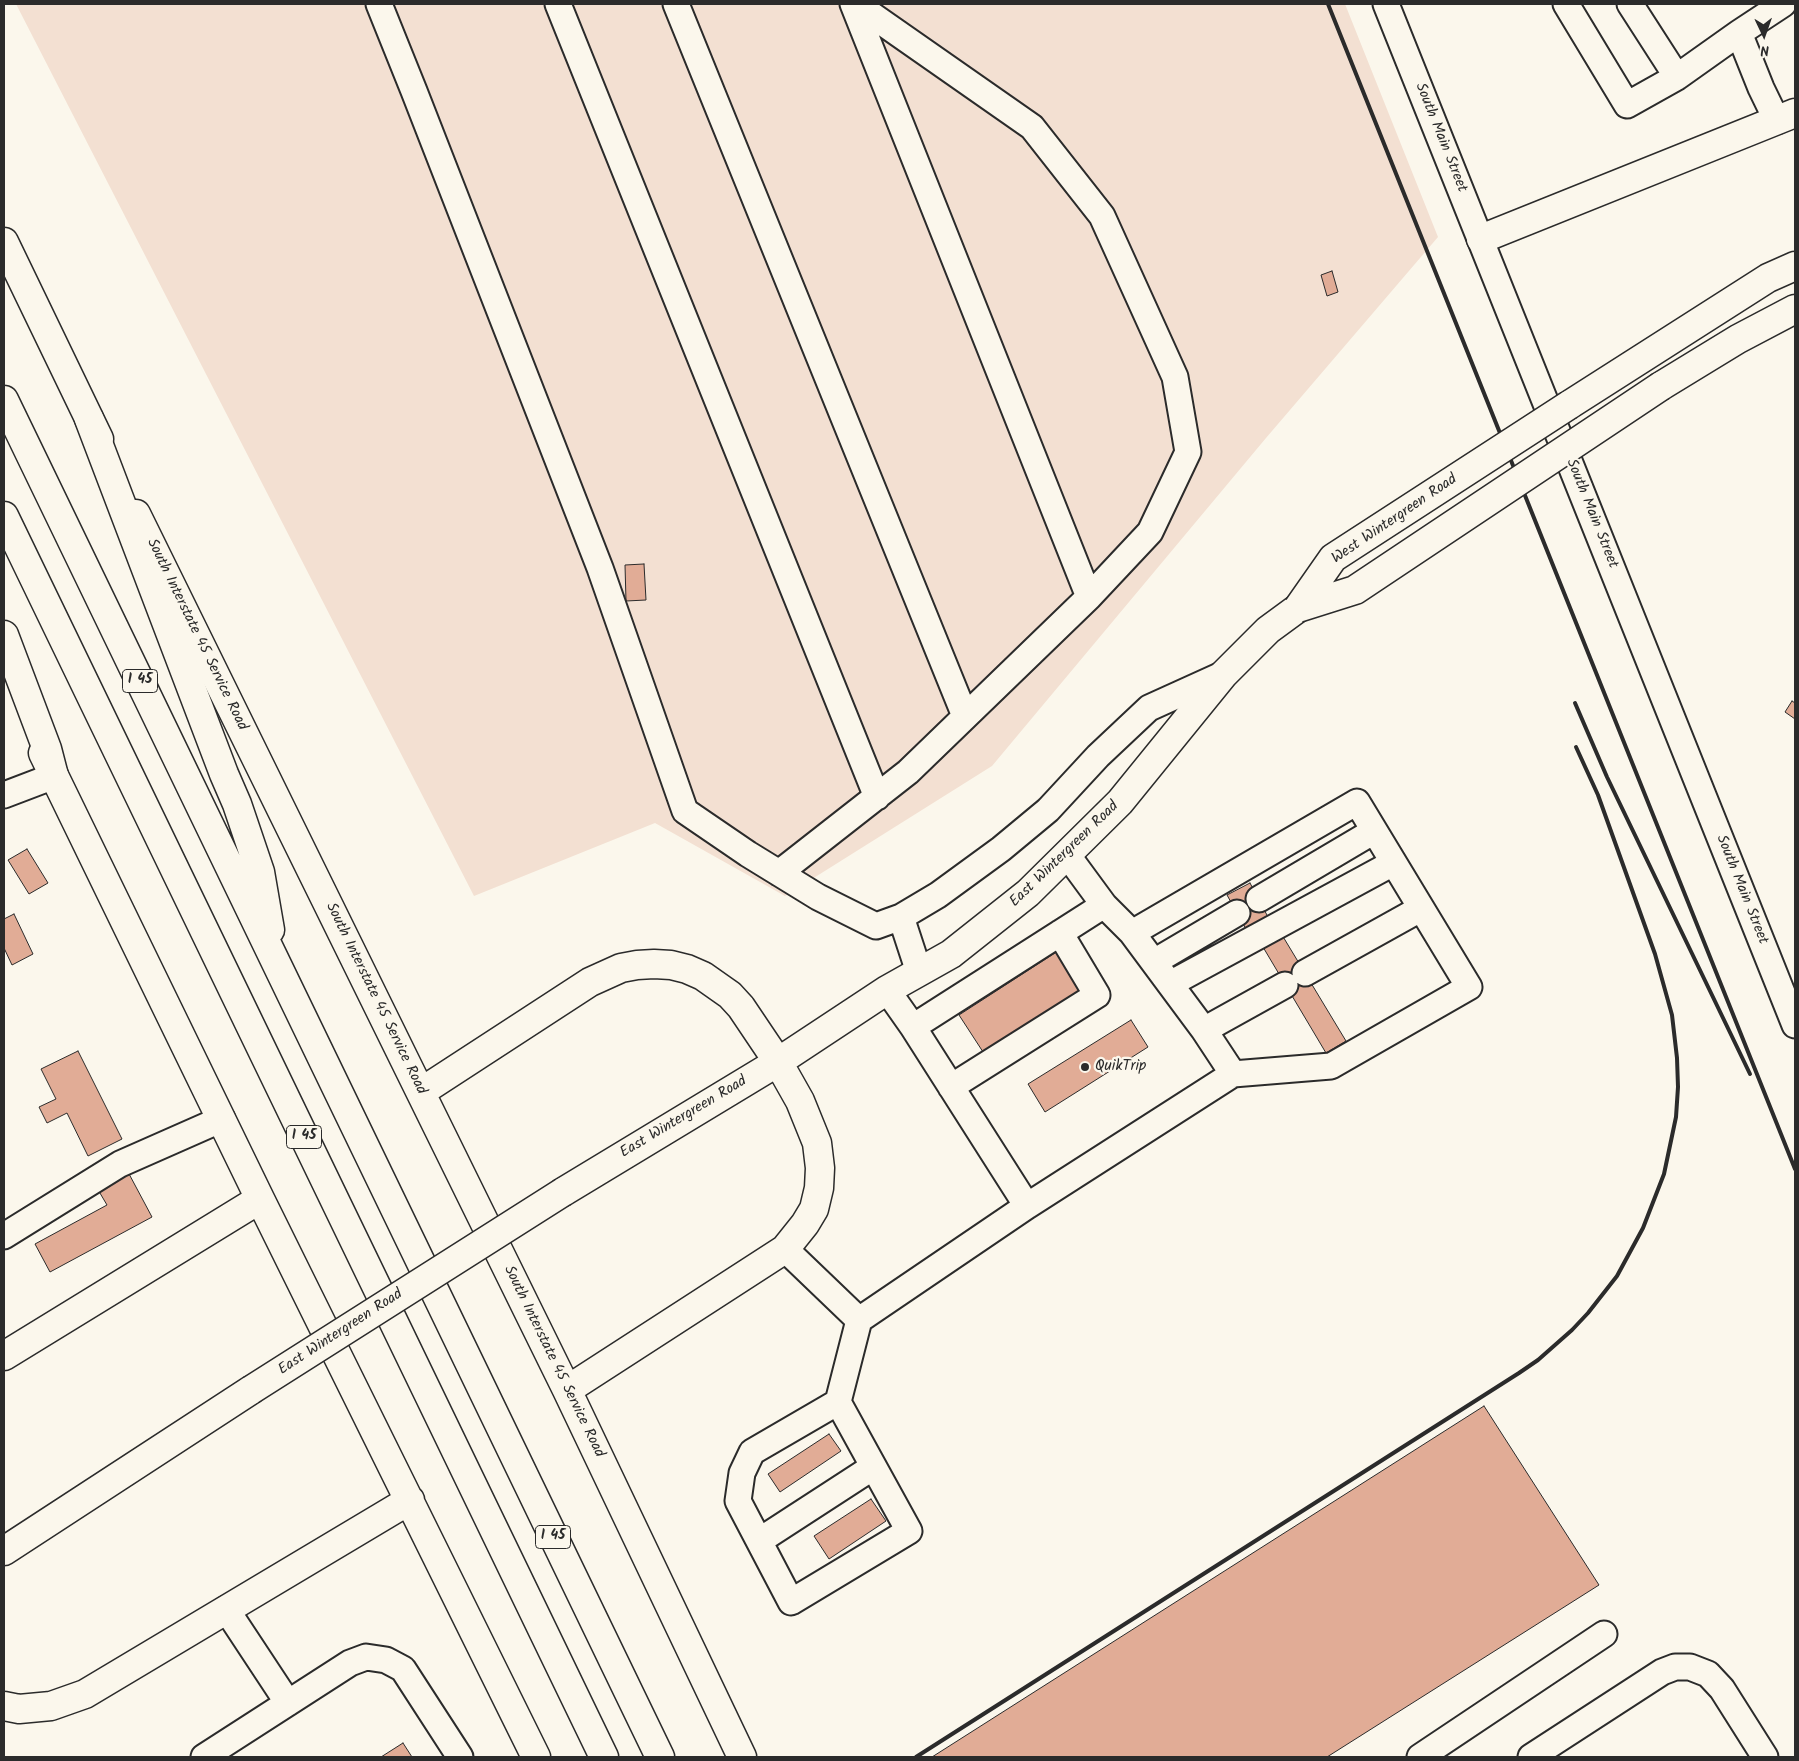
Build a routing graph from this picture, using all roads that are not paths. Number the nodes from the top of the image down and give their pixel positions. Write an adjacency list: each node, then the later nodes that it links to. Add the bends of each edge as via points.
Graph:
1 (379, 4): 31 (street, via 600,568 686,811)
2 (558, 4): 27 (street)
3 (676, 4): 24 (street)
4 (854, 4): 19 (street); 19 (street, via 1032,127 1102,216 1175,377 1188,452 1150,532)
5 (1386, 4): 12 (street, South Main Street)
6 (1566, 4): 10 (street, via 1627,105)
7 (1630, 4): 10 (street)
8 (1783, 4): 9 (street)
9 (1739, 33): 10 (street); 11 (street, via 1761,88)
10 (1677, 77)
11 (1786, 117): 12 (main road)
12 (1481, 240): 44 (street, South Main Street)
13 (4, 242): 17 (main road, South Interstate 45 Service Road)
14 (1795, 266): 20 (main road, West Wintergreen Road, bridge, via 1768,278 1333,558)
15 (1795, 309): 20 (main road, bridge, via 1661,386 1355,590)
16 (4, 400): 39 (main road, I 45)
17 (89, 419): 39 (main road, via 237,804 260,872); 50 (main road, South Interstate 45 Service Road)
18 (4, 516): 71 (main road, I 45)
19 (1089, 597): 24 (street)
20 (1298, 608): 23 (main road, East Wintergreen Road, via 1268,630)
21 (4, 635): 25 (main road)
22 (4, 671): 25 (main road)
23 (1224, 674): 29 (main road, East Wintergreen Road, via 1120,802); 36 (street, via 1149,708 1048,810 1001,849)
24 (965, 716): 27 (street, via 908,772)
25 (54, 776): 26 (street); 51 (main road)
26 (4, 795)
27 (877, 797): 31 (street)
28 (1374, 831): 30 (street); 32 (street); 38 (street, via 1356,802)
29 (1068, 856): 33 (street); 41 (main road, East Wintergreen Road, via 952,954)
30 (1393, 863): 34 (street); 42 (street)
31 (780, 873): 36 (street, via 818,897 876,926)
32 (1259, 900)
33 (1104, 905): 37 (street); 38 (street)
34 (1420, 909): 46 (street); 48 (street, via 1469,988 1331,1066)
35 (1237, 913): 40 (street)
36 (901, 917): 41 (street)
37 (1060, 933): 45 (street); 49 (street, via 1097,995)
38 (1132, 933): 40 (street)
39 (276, 962): 72 (main road, I 45)
40 (1154, 962): 42 (street)
41 (919, 972): 43 (main road, East Wintergreen Road)
42 (1170, 984): 46 (street)
43 (888, 990): 45 (street); 47 (main road, East Wintergreen Road)
44 (1795, 1024)
45 (913, 1027): 49 (street)
46 (1204, 1030): 48 (street)
47 (778, 1062): 50 (main road, via 741,1007 717,984 671,965 637,965 620,968 590,982); 55 (main road, via 800,1101 817,1143 820,1168 814,1209); 63 (main road, East Wintergreen Road, bridge, via 562,1192)
48 (1233, 1074): 53 (street)
49 (952, 1087): 53 (street)
50 (421, 1092): 58 (main road, South Interstate 45 Service Road)
51 (222, 1119): 52 (main road); 54 (street, via 120,1164)
52 (260, 1200): 57 (main road); 61 (main road)
53 (1026, 1206): 56 (street)
54 (4, 1236)
55 (785, 1249): 56 (street); 58 (main road)
56 (859, 1320): 59 (street)
57 (4, 1356)
58 (567, 1390): 73 (main road, South Interstate 45 Service Road)
59 (838, 1402): 60 (street); 62 (street, via 752,1452 742,1474 738,1501)
60 (873, 1466): 62 (street); 62 (street, via 909,1531 791,1602)
61 (410, 1500): 64 (main road); 70 (main road)
62 (759, 1541)
63 (4, 1551)
64 (226, 1609): 66 (street); 67 (main road, via 85,1694 51,1706 18,1709)
65 (1604, 1634): 74 (street)
66 (288, 1703): 68 (street); 69 (street, via 350,1663 366,1657 386,1660 403,1669)
67 (4, 1706)
68 (204, 1757)
69 (460, 1757)
70 (536, 1757)
71 (604, 1757)
72 (660, 1757)
73 (742, 1757)
74 (1420, 1757)
75 (1531, 1757): 76 (street, via 1662,1672 1675,1667 1690,1667 1708,1674 1722,1688)
76 (1765, 1757)

